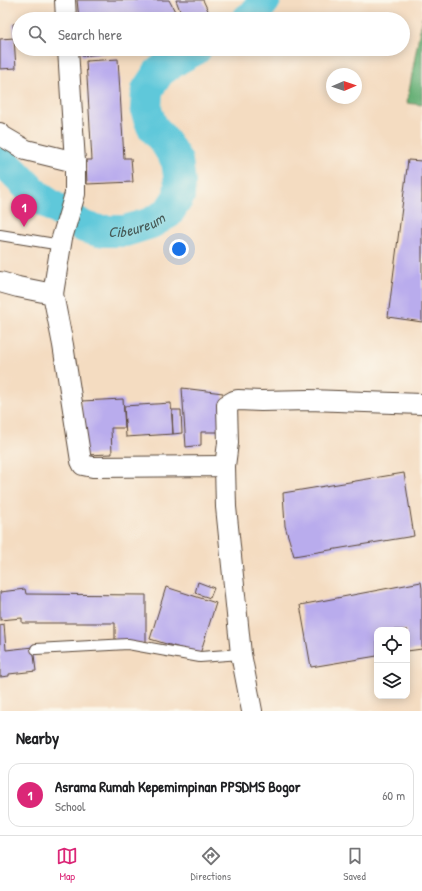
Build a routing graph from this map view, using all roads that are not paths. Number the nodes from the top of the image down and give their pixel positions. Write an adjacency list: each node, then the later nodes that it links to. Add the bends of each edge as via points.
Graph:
1 (64, 0): 2 (street)
2 (65, 12)
3 (68, 56): 5 (street)
4 (0, 133): 5 (street, via 26,150)
5 (76, 162): 7 (street, via 75,194)
6 (0, 235): 7 (lane)
7 (61, 242): 9 (street)
8 (0, 282): 9 (street)
9 (53, 294): 11 (street, via 83,465)
10 (422, 404): 11 (street, via 309,400 234,401 227,405 228,443)
11 (225, 466): 13 (street, via 226,507)
12 (36, 649): 13 (lane, via 128,644 200,657)
13 (241, 654): 14 (street)
14 (252, 711)

